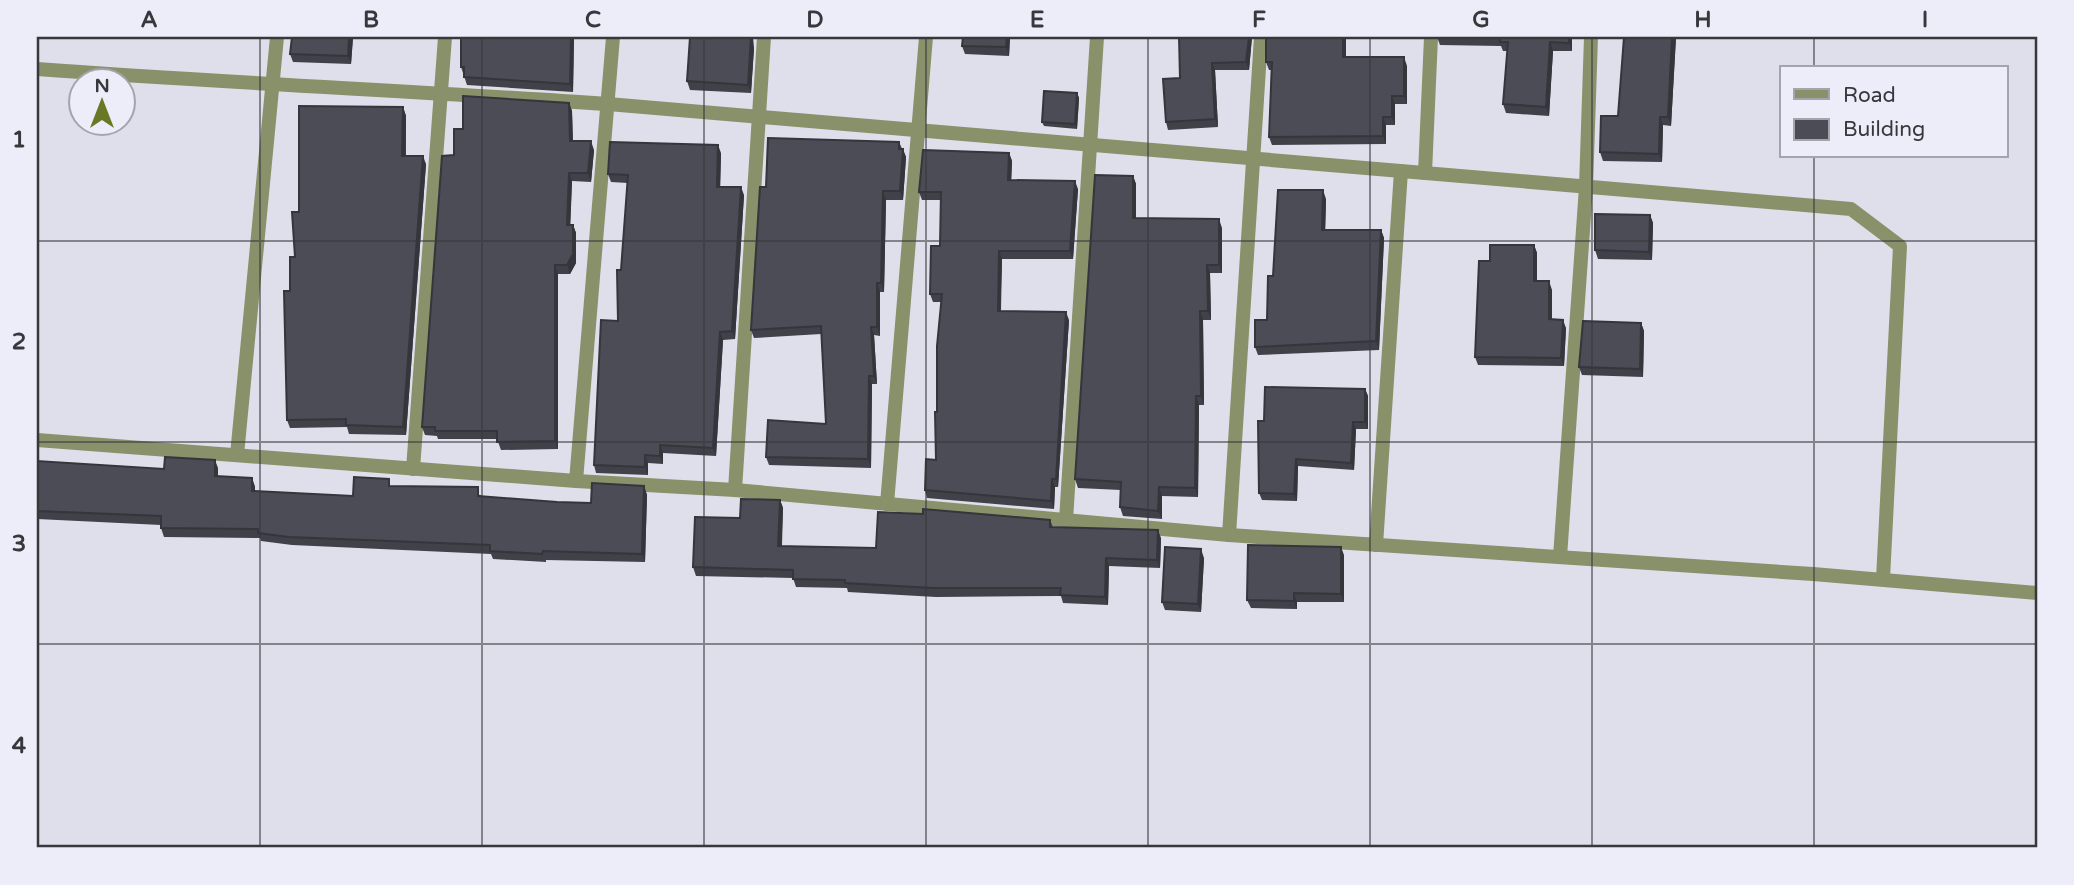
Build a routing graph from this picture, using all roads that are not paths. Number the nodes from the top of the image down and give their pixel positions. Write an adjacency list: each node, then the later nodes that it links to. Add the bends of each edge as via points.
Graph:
1 (277, 37): 11 (street)
2 (445, 37): 12 (street)
3 (613, 37): 13 (street)
4 (764, 37): 14 (street)
5 (926, 37): 15 (street)
6 (1097, 37): 16 (street)
7 (1261, 37): 17 (street)
8 (1432, 37): 19 (street)
9 (1591, 37): 20 (street)
10 (37, 69): 11 (street)
11 (274, 87): 12 (street); 22 (street)
12 (440, 93): 13 (street); 23 (street)
13 (608, 104): 14 (street); 24 (street)
14 (758, 117): 15 (street); 25 (street)
15 (921, 131): 16 (street); 26 (street)
16 (1090, 146): 17 (street); 27 (street)
17 (1253, 159): 18 (street); 28 (street)
18 (1401, 171): 19 (street); 29 (street)
19 (1425, 173): 20 (street)
20 (1586, 187): 30 (street); 31 (street, via 1851,209 1900,246)
21 (37, 440): 22 (street)
22 (237, 455): 23 (street)
23 (413, 469): 24 (street)
24 (576, 481): 25 (street)
25 (735, 490): 26 (street)
26 (887, 504): 27 (street)
27 (1066, 520): 28 (street)
28 (1229, 535): 29 (street)
29 (1376, 545): 30 (street)
30 (1560, 557): 31 (street)
31 (1883, 579): 32 (street)
32 (2037, 593)

